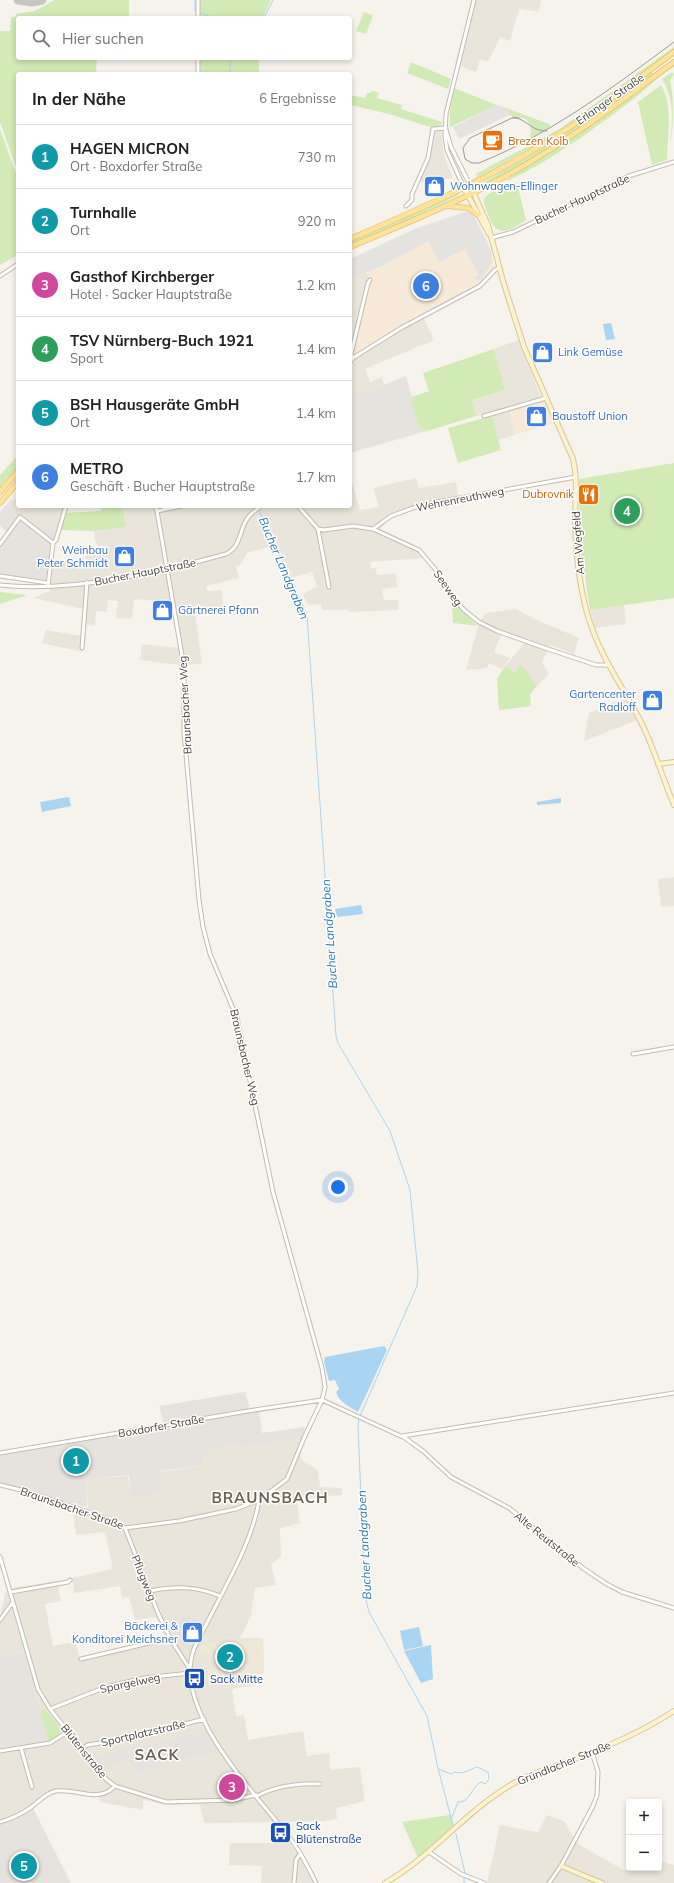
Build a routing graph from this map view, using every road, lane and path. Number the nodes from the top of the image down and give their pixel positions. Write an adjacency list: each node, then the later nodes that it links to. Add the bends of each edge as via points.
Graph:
1 (198, 0): 3 (street)
2 (474, 0): 8 (street, via 446,107)
3 (198, 16)
4 (674, 52): 10 (main road, Erlanger Straße, via 560,134)
5 (198, 60): 7 (street)
6 (674, 62): 12 (main road, Erlanger Straße, via 565,140)
7 (198, 72)
8 (446, 128): 10 (street, via 451,147); 11 (street, via 445,142 448,153); 14 (street, via 433,129 428,158 412,194 412,200)
9 (674, 162): 18 (street, Bucher Hauptstraße, via 629,176 513,232)
10 (470, 185): 11 (main road, Erlanger Straße); 12 (street, Am Wegfeld)
11 (464, 188): 13 (street, Am Wegfeld); 17 (main road, Erlanger Straße)
12 (474, 193): 13 (main road, Erlanger Straße); 18 (street, Am Wegfeld)
13 (468, 196): 15 (main road, Erlanger Straße); 16 (street, Am Wegfeld)
14 (406, 206)
15 (447, 206): 16 (main road, via 468,208); 19 (main road, Erlanger Straße)
16 (478, 215): 18 (street, Am Wegfeld)
17 (352, 238)
18 (491, 238): 21 (street, Am Wegfeld)
19 (352, 247)
20 (16, 265): 22 (street)
21 (499, 268): 25 (street, via 480,286 401,328); 26 (street, Am Wegfeld, via 522,339)
22 (0, 276)
23 (370, 280): 24 (street)
24 (352, 354)
25 (352, 359)
26 (546, 398): 27 (street); 29 (street, Am Wegfeld, via 571,454)
27 (484, 416)
28 (16, 473): 31 (main road)
29 (576, 477): 40 (street, Wehrenreuthweg, via 421,505 391,516); 50 (street, Am Wegfeld, via 575,526 580,577 590,621)
30 (16, 484): 32 (main road)
31 (0, 492)
32 (0, 503)
33 (65, 508): 41 (street)
34 (156, 508): 38 (street, Braunsbacher Weg)
35 (172, 508): 38 (street)
36 (259, 508): 43 (street, Bucher Hauptstraße, via 246,520 237,544 231,552)
37 (300, 508): 39 (street)
38 (157, 511): 43 (street, Braunsbacher Weg)
39 (318, 529): 40 (street, Seeweg, via 353,526); 48 (street)
40 (373, 529): 50 (street, Seeweg, via 418,550 464,610 479,622 497,631 596,665)
41 (53, 543): 42 (street, via 20,517); 46 (street)
42 (0, 544)
43 (167, 569): 45 (street, Bucher Hauptstraße); 57 (street, Braunsbacher Weg, via 184,667 184,732 203,927 210,954 238,1024 273,1192 322,1368 325,1387)
44 (0, 576): 46 (street, Bucher Hauptstraße)
45 (87, 582): 46 (street, Bucher Hauptstraße); 49 (street)
46 (48, 584): 47 (street, Bucher Hauptstraße)
47 (0, 585)
48 (329, 587)
49 (82, 648)
50 (609, 665): 52 (street, Am Wegfeld, via 640,721)
51 (674, 762): 52 (street)
52 (658, 764): 53 (street, Am Wegfeld)
53 (674, 805)
54 (674, 1047): 55 (street)
55 (633, 1054)
56 (674, 1393): 58 (street)
57 (322, 1400): 58 (street, Alte Reutstraße); 59 (street, Boxdorfer Straße); 61 (street, Braunsbacher Straße, via 287,1479)
58 (402, 1436): 69 (street, Alte Reutstraße, via 451,1477 509,1508 605,1583 622,1592)
59 (0, 1453)
60 (0, 1484): 62 (street, Braunsbacher Straße, via 100,1516)
61 (259, 1500): 62 (street, Braunsbacher Straße, via 219,1514); 67 (street, via 243,1550)
62 (125, 1528): 66 (street, Pflugweg)
63 (0, 1557): 65 (street, Blütenstraße)
64 (70, 1580): 65 (street)
65 (11, 1592): 68 (street, Blütenstraße)
66 (150, 1592): 67 (street, via 181,1587 203,1590); 71 (street, Pflugweg)
67 (220, 1596): 73 (street, via 194,1649)
68 (13, 1602): 70 (street); 75 (street, Blütenstraße, via 38,1689)
69 (674, 1608)
70 (0, 1620)
71 (170, 1638): 72 (street); 73 (street, Pflugweg)
72 (81, 1659)
73 (190, 1668): 74 (street)
74 (190, 1673): 75 (street, Spargelweg, via 144,1678 112,1685); 77 (street, via 195,1699)
75 (50, 1709): 78 (street, Blütenstraße)
76 (674, 1711): 82 (street, Gründlacher Straße)
77 (204, 1719): 80 (street, Sportplatzstraße); 86 (street, via 223,1754)
78 (69, 1731): 79 (street, via 50,1744); 80 (street, Blütenstraße)
79 (21, 1748): 81 (street); 85 (street)
80 (82, 1748): 84 (street, Blütenstraße, via 97,1770)
81 (0, 1751)
82 (592, 1752): 88 (street, Gründlacher Straße, via 508,1786 485,1802); 90 (street, via 598,1772 597,1795)
83 (320, 1784): 86 (street, Blütenstraße, via 304,1783)
84 (115, 1786): 86 (street, Blütenstraße, via 166,1802 233,1800); 87 (street, via 100,1795 53,1792 20,1814)
85 (32, 1787)
86 (256, 1795): 89 (street, via 293,1841)
87 (0, 1822)
88 (429, 1852): 93 (street, Gründlacher Straße); 94 (street, via 461,1874)
89 (300, 1854): 91 (street, via 296,1860); 92 (street)
90 (561, 1866): 95 (street); 96 (street)
91 (294, 1883)
92 (316, 1883)
93 (385, 1883)
94 (484, 1883)
95 (549, 1883)
96 (602, 1883)

